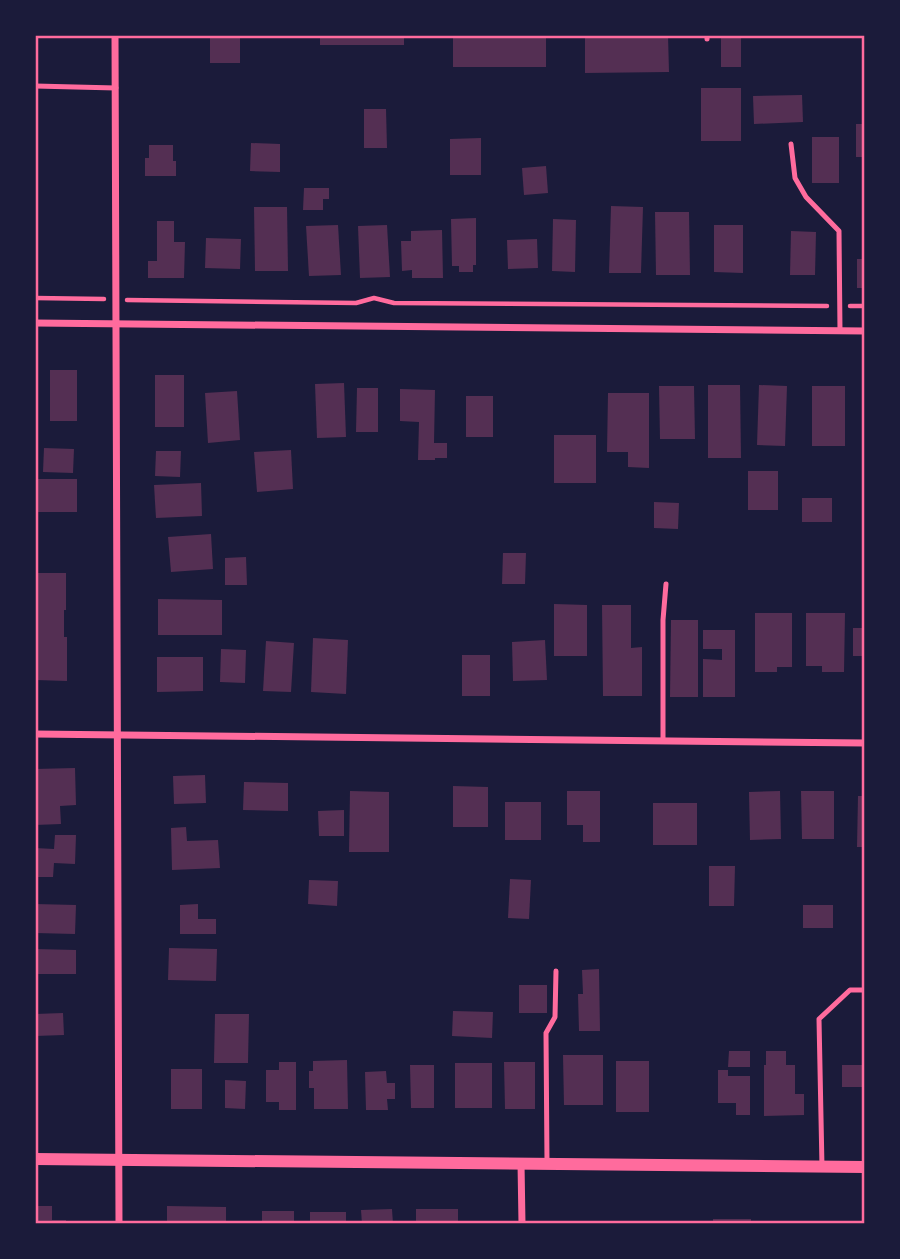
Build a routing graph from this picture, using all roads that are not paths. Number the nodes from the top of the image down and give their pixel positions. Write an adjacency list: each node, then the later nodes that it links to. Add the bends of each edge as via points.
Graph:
1 (115, 35): 3 (street)
2 (35, 86): 3 (lane)
3 (116, 88): 6 (street)
4 (792, 144): 7 (lane, via 795,178 806,197 839,231)
5 (35, 323): 6 (street)
6 (116, 324): 7 (street); 11 (street)
7 (840, 331): 8 (street)
8 (865, 331)
9 (666, 584): 12 (lane)
10 (35, 734): 11 (street)
11 (117, 735): 12 (street); 17 (street)
12 (663, 741): 13 (street)
13 (865, 743)
14 (556, 971): 19 (lane, via 555,1017 546,1033)
15 (865, 990): 20 (lane, via 850,990 820,1019)
16 (35, 1159): 17 (street)
17 (119, 1159): 18 (street); 22 (street)
18 (521, 1163): 19 (street); 23 (street)
19 (547, 1163): 20 (street)
20 (822, 1167): 21 (street)
21 (865, 1167)
22 (119, 1224)
23 (522, 1224)

